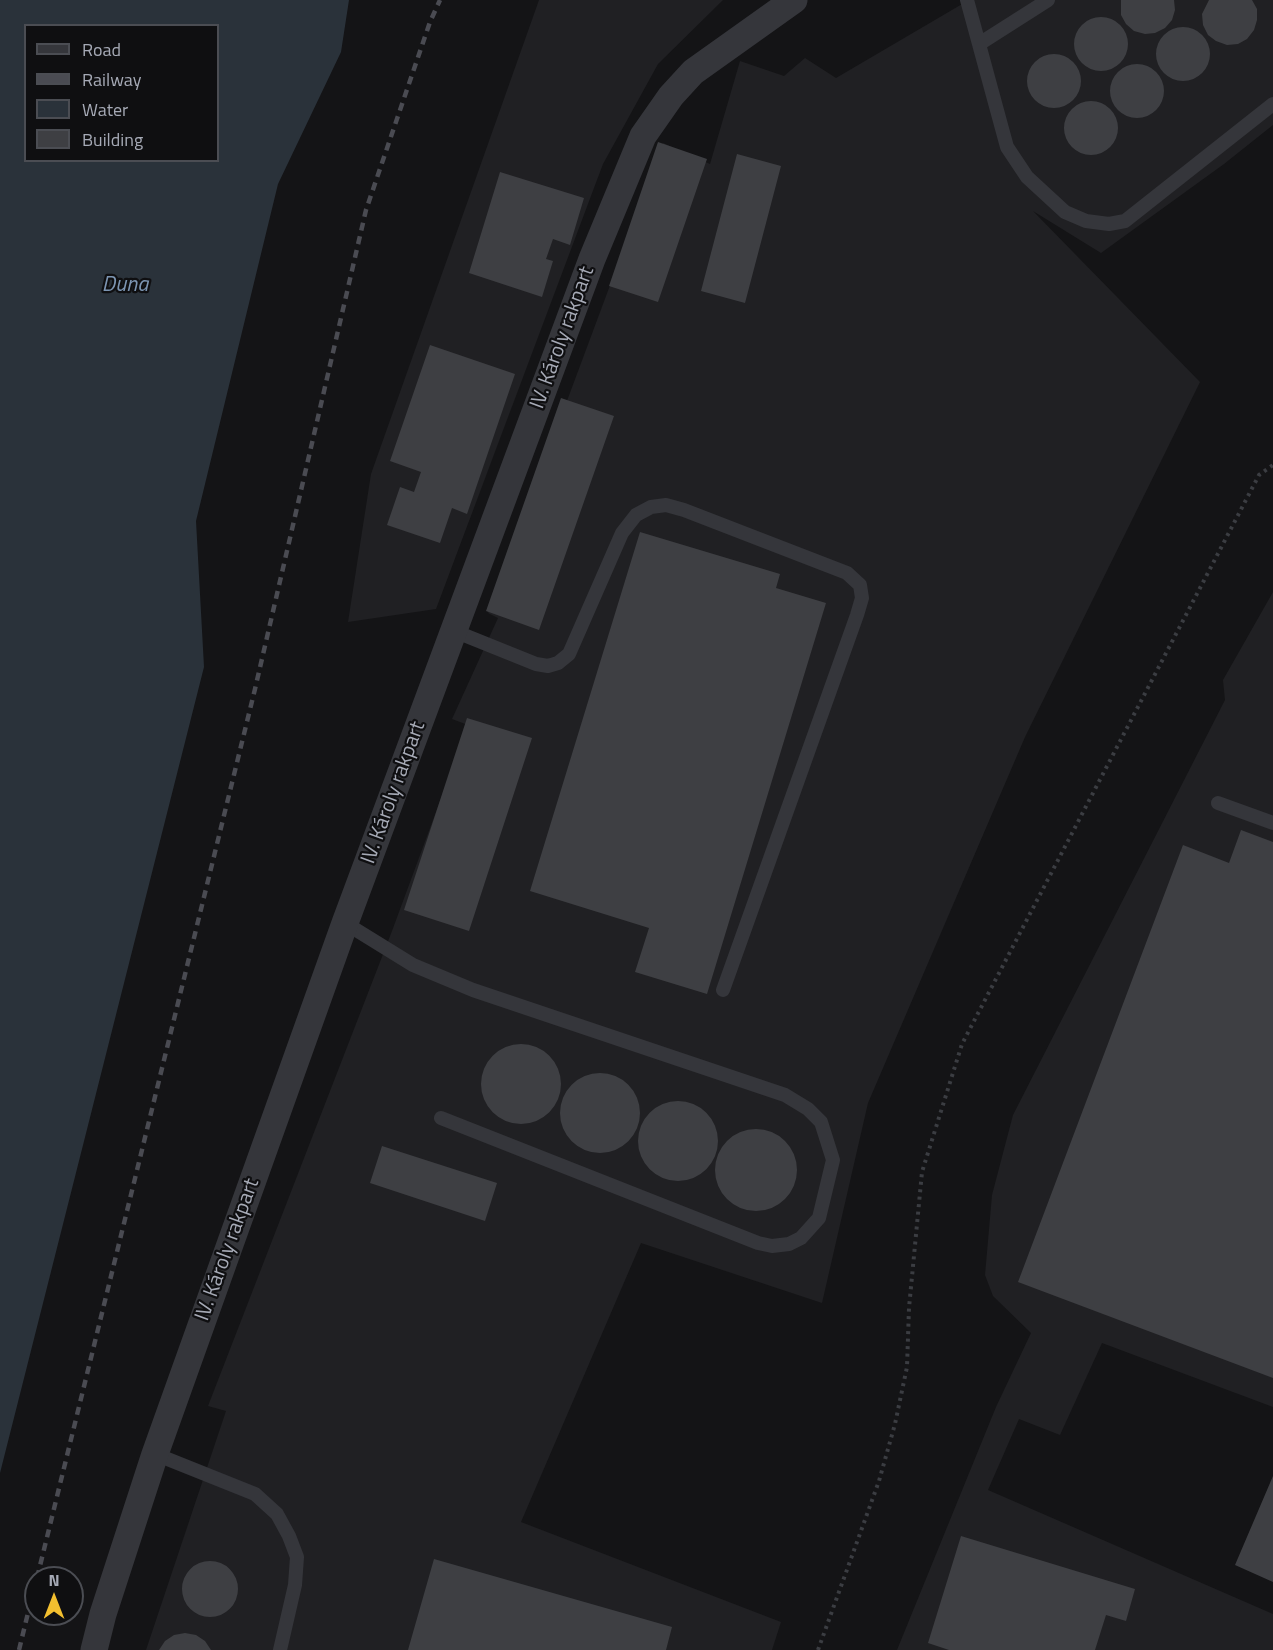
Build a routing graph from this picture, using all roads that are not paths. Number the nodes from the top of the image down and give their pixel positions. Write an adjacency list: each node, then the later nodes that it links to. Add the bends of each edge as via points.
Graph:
1 (794, 0): 6 (street, IV. Károly rakpart, via 693,72 670,96 643,136 592,260)
2 (967, 0): 4 (lane)
3 (1048, 0): 4 (lane)
4 (979, 44): 5 (lane, via 1007,147 1028,177 1065,212 1086,221 1109,225 1125,221)
5 (1273, 104)
6 (454, 631): 9 (street, IV. Károly rakpart); 10 (lane, via 536,664 558,663 569,654 622,533 636,515 651,507 684,510 847,573 860,585 862,598 857,615)
7 (1218, 803): 8 (lane)
8 (1273, 823)
9 (345, 922): 11 (lane, via 413,965 473,990 785,1095 821,1122 833,1160 819,1218 801,1238 772,1246); 12 (street, IV. Károly rakpart)
10 (723, 990)
11 (441, 1118)
12 (155, 1454): 13 (street, IV. Károly rakpart); 14 (lane, via 255,1494 277,1514 297,1557 296,1585)
13 (94, 1650)
14 (280, 1650)

